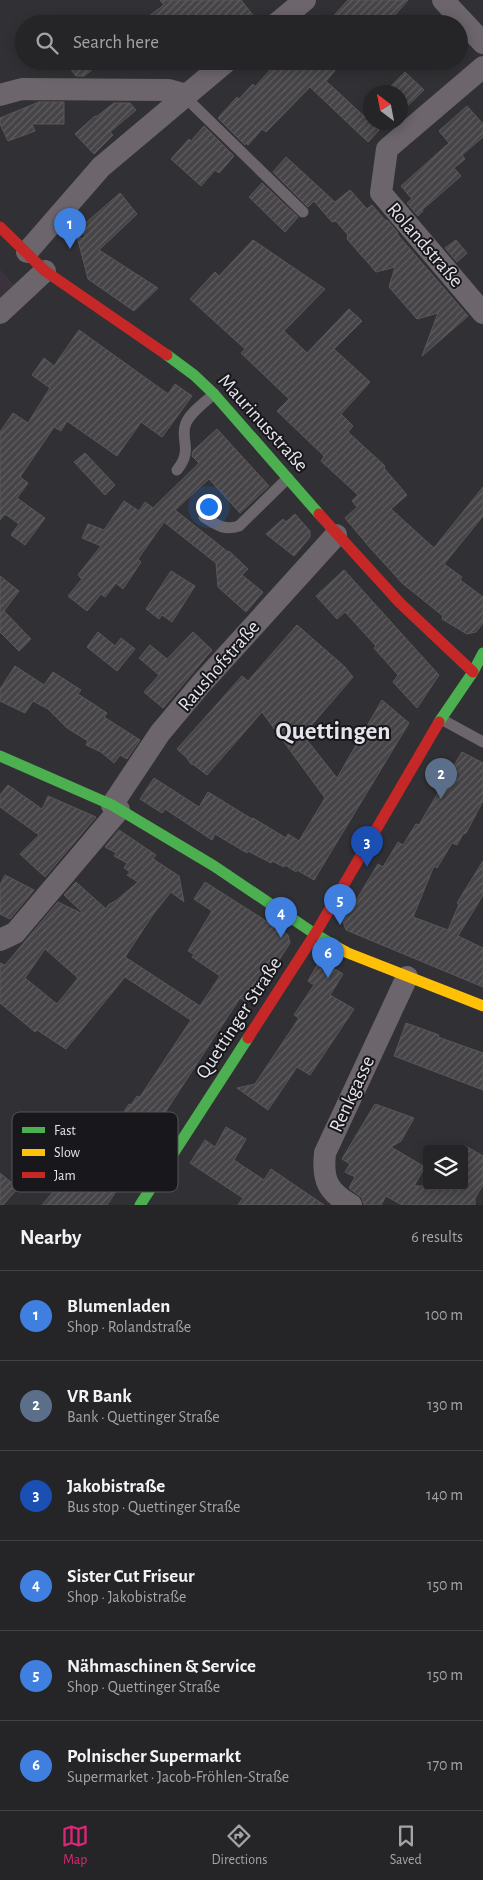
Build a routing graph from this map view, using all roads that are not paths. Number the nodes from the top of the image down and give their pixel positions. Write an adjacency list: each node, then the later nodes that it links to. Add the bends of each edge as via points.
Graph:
1 (305, 0): 3 (street)
2 (443, 0): 4 (street)
3 (287, 15)
4 (457, 15)
5 (468, 27): 6 (street)
6 (483, 43)
7 (483, 67): 16 (street, Rolandstraße, via 387,149 381,193)
8 (216, 70): 10 (street)
9 (0, 95): 10 (street, via 22,89 50,88 169,90)
10 (186, 96): 11 (lane); 13 (street, via 101,167)
11 (303, 212)
12 (0, 227): 13 (street, Maurinusstraße)
13 (27, 252): 14 (street, Maurinusstraße)
14 (45, 271): 15 (street); 17 (street, Maurinusstraße, via 142,336 194,374)
15 (0, 313)
16 (483, 313)
17 (214, 394): 18 (lane, via 186,423 186,453); 19 (street, Maurinusstraße)
18 (177, 470)
19 (288, 478): 20 (lane, via 239,526 222,528); 21 (street, Maurinusstraße)
20 (204, 517)
21 (336, 535): 23 (street, Maurinusstraße, via 437,641); 27 (street, Raushofstraße, via 160,733)
22 (483, 653): 23 (street, Quettinger Straße)
23 (473, 672): 24 (street, Quettinger Straße)
24 (441, 719): 25 (lane); 28 (street, Quettinger Straße)
25 (483, 742)
26 (0, 756): 27 (street)
27 (115, 807): 28 (street, via 214,866); 29 (street, Raushofstraße, via 15,933)
28 (315, 934): 30 (street, via 348,953); 32 (street, Quettinger Straße)
29 (0, 940)
30 (407, 977): 31 (street); 35 (street, Renkgasse, via 325,1153 323,1168 331,1191)
31 (483, 1006)
32 (178, 1146)
33 (148, 1192): 34 (street, Quettinger Straße)
34 (140, 1205)
35 (351, 1205)

